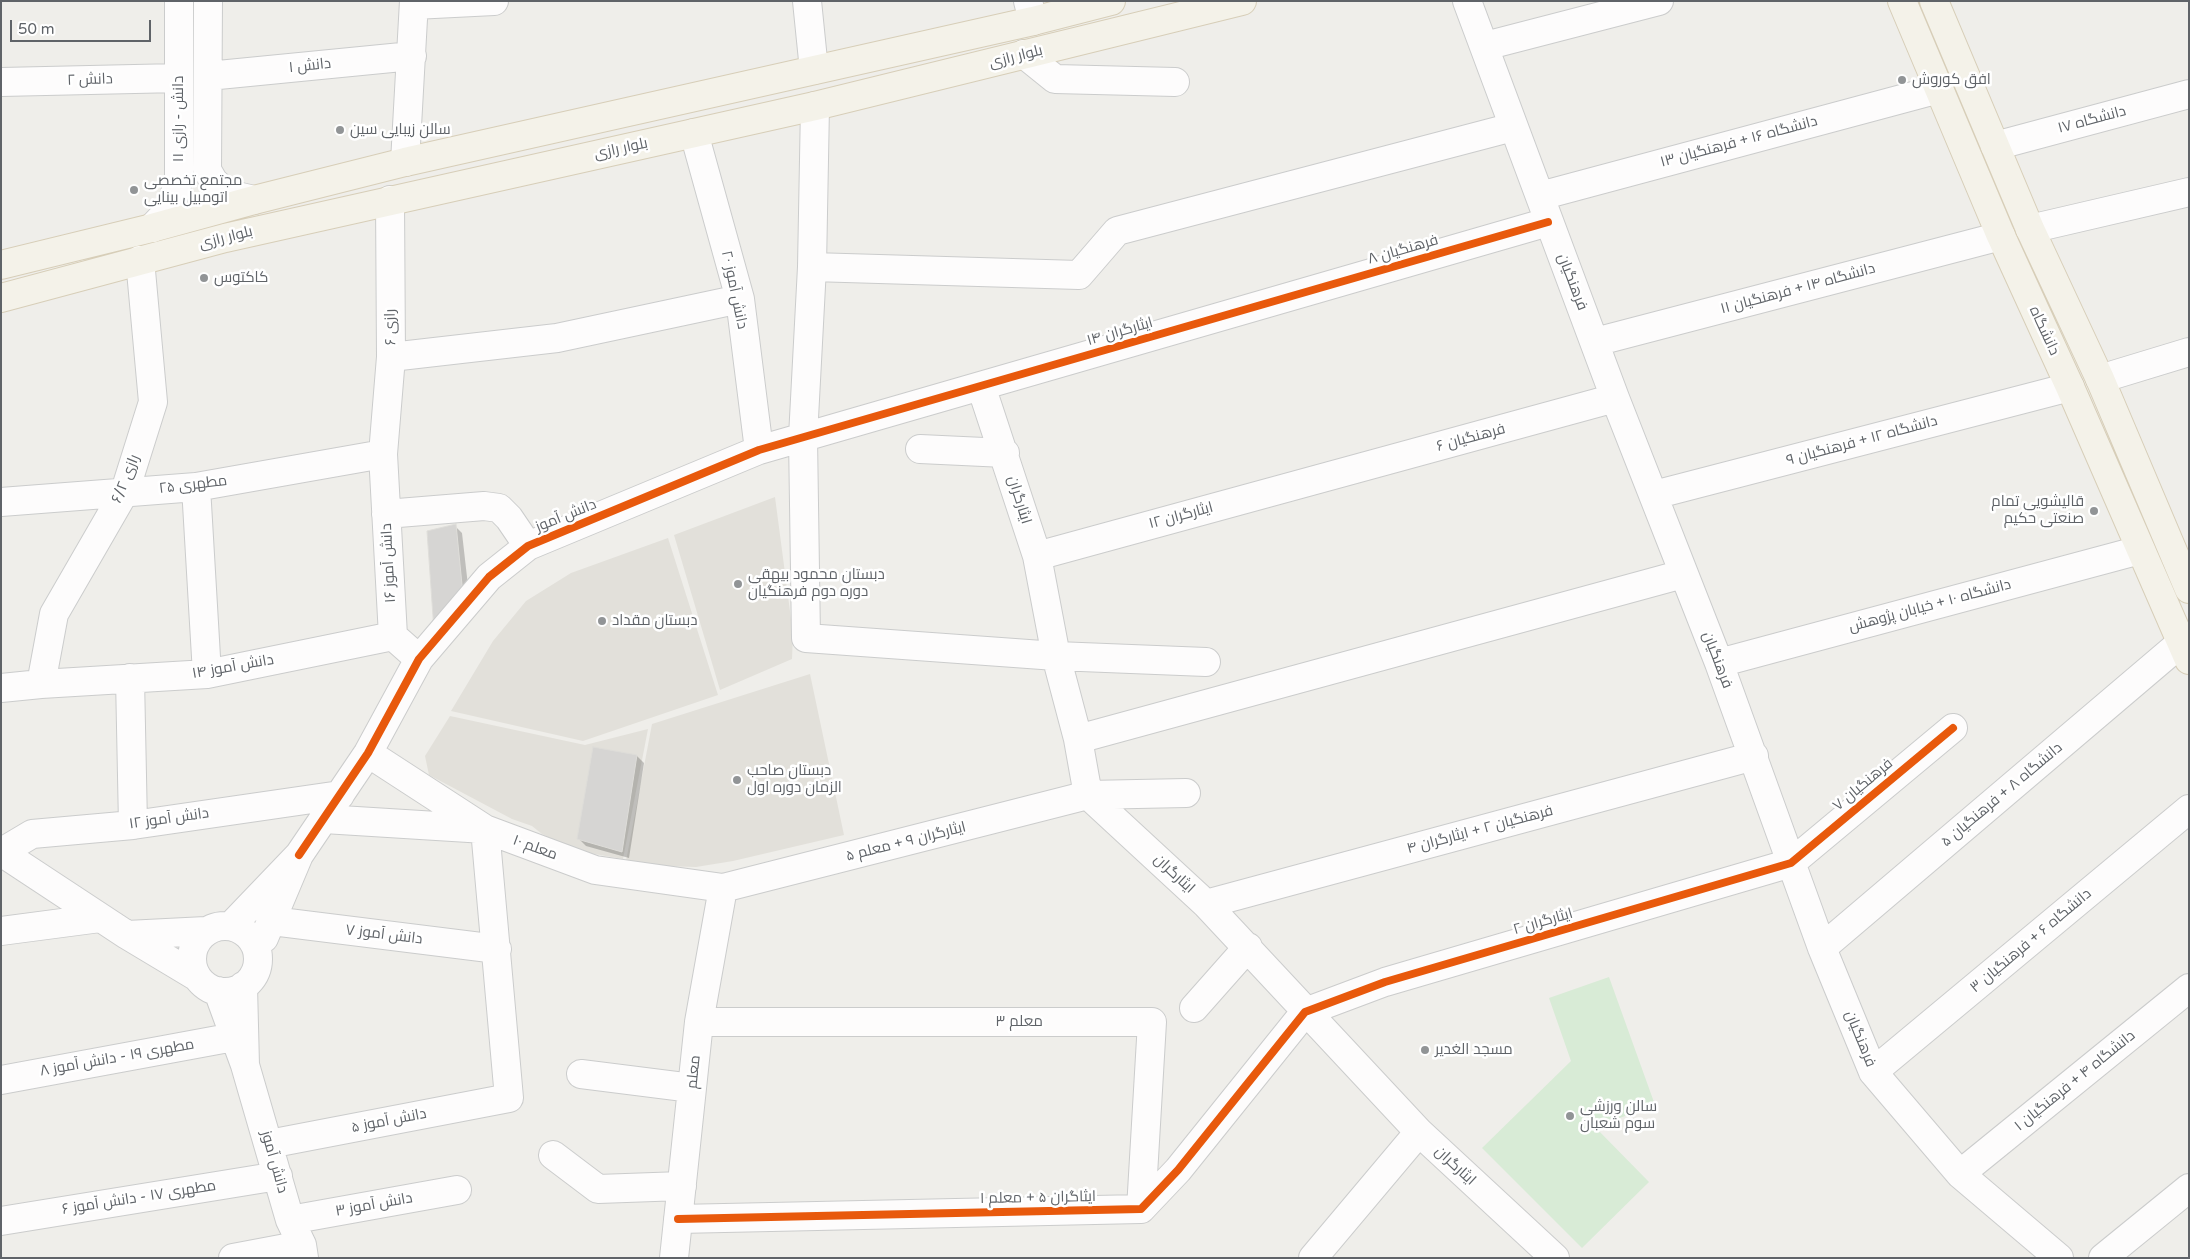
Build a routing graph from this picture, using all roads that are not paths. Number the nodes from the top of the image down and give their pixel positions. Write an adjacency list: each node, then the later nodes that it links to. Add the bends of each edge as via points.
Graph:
1 (179, 1): 20 (street, دانش - رازی ۱۱)
2 (208, 1): 19 (street, دانش - رازی ۱۱)
3 (494, 1): 11 (street)
4 (807, 1): 18 (street)
5 (1111, 1): 12 (main road, بلوار رازی)
6 (1242, 1): 16 (main road, بلوار رازی)
7 (1468, 1): 14 (street, فرهنگیان)
8 (1659, 1): 14 (street)
9 (1902, 1): 15 (main road, دانشگاه)
10 (1934, 1): 13 (main road, دانشگاه)
11 (414, 3): 17 (street)
12 (1031, 11): 18 (main road, بلوار رازی)
13 (1951, 44): 15 (main road); 31 (main road, دانشگاه)
14 (1485, 46): 28 (street, فرهنگیان)
15 (1924, 52): 23 (main road, دانشگاه)
16 (1024, 54): 22 (street, via 1055,79); 25 (main road, بلوار رازی)
17 (412, 56): 19 (street, دانش ۱); 32 (street)
18 (814, 70): 29 (main road, بلوار رازی)
19 (208, 76): 26 (street, دانش - رازی ۱۱)
20 (180, 78): 21 (street, دانش ۲); 27 (street, دانش - رازی ۱۱)
21 (1, 82)
22 (1175, 82)
23 (1939, 89): 35 (street, دانشگاه ۱۶ + فرهنگیان ۱۳); 41 (main road, دانشگاه)
24 (2189, 94): 31 (street, دانشگاه ۱۷)
25 (815, 106): 30 (main road, بلوار رازی); 44 (street)
26 (207, 118): 27 (street); 36 (street, دانش - رازی ۱۱, via 208,170 214,182 228,194)
27 (179, 121): 39 (street, دانش - رازی ۱۱, via 176,194 171,208)
28 (1513, 127): 35 (street, فرهنگیان); 44 (street, via 1117,231 1078,276)
29 (534, 133): 32 (main road, بلوار رازی); 33 (main road)
30 (694, 133): 33 (main road, بلوار رازی); 46 (street, دانش آموز ۲۰)
31 (1995, 146): 40 (main road, دانشگاه)
32 (405, 162): 36 (main road, بلوار رازی)
33 (542, 166): 37 (main road, بلوار رازی)
34 (2189, 192): 40 (street)
35 (1540, 196): 38 (street, فرهنگیان)
36 (254, 200): 39 (main road, بلوار رازی)
37 (390, 200): 42 (main road, بلوار رازی); 50 (street, رازی ۶)
38 (1548, 222): 47 (street, فرهنگیان ۸); 48 (street, فرهنگیان)
39 (152, 228): 43 (main road, بلوار رازی)
40 (2030, 229): 51 (main road, دانشگاه)
41 (2001, 236): 48 (street, دانشگاه ۱۴ + فرهنگیان ۱۱); 53 (main road, دانشگاه)
42 (140, 260): 45 (main road, بلوار رازی); 62 (street, رازی ۶/۲, via 153,402)
43 (1, 265)
44 (812, 267): 55 (street)
45 (1, 298)
46 (740, 299): 50 (street, via 556,338); 57 (street, دانش آموز ۲۰)
47 (1265, 304): 52 (street, ایثارگران ۱۴)
48 (1595, 342): 54 (street, فرهنگیان)
49 (2189, 352): 51 (street)
50 (391, 357): 59 (street, رازی ۶)
51 (2100, 379): 67 (main road, دانشگاه)
52 (981, 386): 55 (street, دانش آموز); 58 (street, ایثارگران)
53 (2070, 387): 63 (street, دانشگاه ۱۲ + فرهنگیان ۹); 68 (main road, دانشگاه)
54 (1615, 398): 60 (street, فرهنگیان ۶); 63 (street, فرهنگیان)
55 (803, 438): 57 (street, دانش آموز); 74 (street, via 806,638)
56 (920, 449): 58 (street)
57 (759, 450): 66 (street, دانش آموز)
58 (1004, 453): 69 (street, ایثارگران)
59 (383, 454): 61 (street, مطهری ۲۵); 65 (street, دانش آموز ۱۶)
60 (1326, 477): 69 (street, ایثارگران ۱۲)
61 (196, 487): 62 (street, مطهری ۲۵); 78 (street)
62 (125, 491): 64 (street, مطهری ۲۵); 80 (street, رازی ۶/۲, via 54,614)
63 (1654, 495): 70 (street, فرهنگیان)
64 (1, 502)
65 (386, 514): 66 (street, via 484,506 499,508 510,518); 72 (street, دانش آموز ۱۶)
66 (528, 546): 75 (street, دانش آموز, via 489,578)
67 (2180, 549): 71 (main road, دانشگاه)
68 (2140, 550): 73 (main road, دانشگاه); 77 (street, دانشگاه ۱۰ + خیابان پژوهش)
69 (1037, 556): 74 (street, ایثارگران)
70 (1684, 574): 77 (street, فرهنگیان); 83 (street)
71 (2189, 589)
72 (393, 636): 75 (street); 78 (street, دانش آموز ۱۴)
73 (2185, 651): 105 (street, دانشگاه ۸ + فرهنگیان ۵)
74 (1056, 656): 76 (street); 83 (street, ایثارگران)
75 (419, 659): 84 (street, دانش آموز)
76 (1206, 662)
77 (1720, 663): 85 (street, فرهنگیان)
78 (207, 674): 79 (street, دانش آموز ۱۴)
79 (130, 678): 80 (street, دانش آموز ۱۴); 91 (street)
80 (41, 684): 81 (street, دانش آموز ۱۴)
81 (1, 688)
82 (1953, 728): 95 (street, فرهنگیان ۷)
83 (1078, 739): 88 (street, ایثارگران)
84 (368, 753): 87 (street, دانش آموز); 92 (street, معلم ۱۰)
85 (1754, 756): 95 (street, فرهنگیان); 97 (street, فرهنگیان ۲ + ایثارگران ۴)
86 (1186, 793): 88 (street, ایثارگران ۹ + معلم ۵)
87 (340, 795): 90 (street, دانش آموز); 91 (street, دانش آموز ۱۲)
88 (1088, 795): 96 (street, ایثارگران ۹ + معلم ۵); 97 (street, ایثارگران)
89 (2189, 809): 114 (street, دانشگاه ۶ + فرهنگیان ۳)
90 (324, 819): 92 (street); 94 (street, دانش آموز)
91 (133, 825): 93 (street, دانش آموز ۱۲, via 32,834)
92 (485, 829): 96 (street, معلم ۱۰, via 596,870); 104 (street)
93 (2, 852): 98 (street)
94 (299, 855): 99 (street); 100 (street)
95 (1791, 863): 105 (street, فرهنگیان); 110 (street, ایثارگران ۲, via 1386,982)
96 (723, 888): 111 (street, معلم)
97 (1206, 904): 103 (street, ایثارگران)
98 (100, 918): 101 (street); 102 (street)
99 (272, 921): 104 (street, دانش آموز ۷); 106 (street)
100 (219, 928): 102 (street); 106 (street, via 248,935); 107 (street, via 198,938 191,957)
101 (1, 931)
102 (127, 935): 107 (street)
103 (1248, 947): 109 (street); 110 (street, ایثارگران)
104 (497, 948): 119 (street, دانش آموز ۵, via 509,1098)
105 (1822, 948): 114 (street, فرهنگیان)
106 (257, 952): 107 (street, via 255,972 250,980)
107 (219, 985): 112 (street, دانش آموز); 113 (street, دانش آموز)
108 (2189, 988): 121 (street, دانشگاه ۴ + فرهنگیان ۱)
109 (1194, 1008)
110 (1305, 1012): 118 (street, ایثارگران); 126 (street, via 1178,1170)
111 (699, 1022): 117 (street, معلم); 126 (street, معلم ۳, via 1152,1022)
112 (234, 1037): 113 (street, دانش آموز); 116 (street, مطهری ۱۹ - دانش آموز ۸)
113 (245, 1065): 119 (street, دانش آموز)
114 (1873, 1072): 121 (street, فرهنگیان)
115 (581, 1074): 117 (street)
116 (1, 1080)
117 (692, 1088): 123 (street, معلم)
118 (1418, 1132): 131 (street, ایثارگران); 134 (street)
119 (268, 1144): 122 (street, دانش آموز)
120 (552, 1155): 123 (street, via 598,1189)
121 (1960, 1174): 135 (street, فرهنگیان)
122 (278, 1176): 128 (street, دانش آموز); 129 (street, مطهری ۱۷ - دانش آموز ۶)
123 (682, 1186): 127 (street, معلم)
124 (2189, 1188): 136 (street)
125 (457, 1190): 128 (street, دانش آموز ۳)
126 (1142, 1209): 127 (street, ایثاگران ۵ + معلم ۱)
127 (678, 1219): 133 (street, معلم)
128 (290, 1220): 130 (street, دانش آموز)
129 (1, 1221)
130 (303, 1252): 132 (street)
131 (1544, 1254)
132 (233, 1258)
133 (674, 1258)
134 (1313, 1258)
135 (2059, 1258)
136 (2103, 1258)

